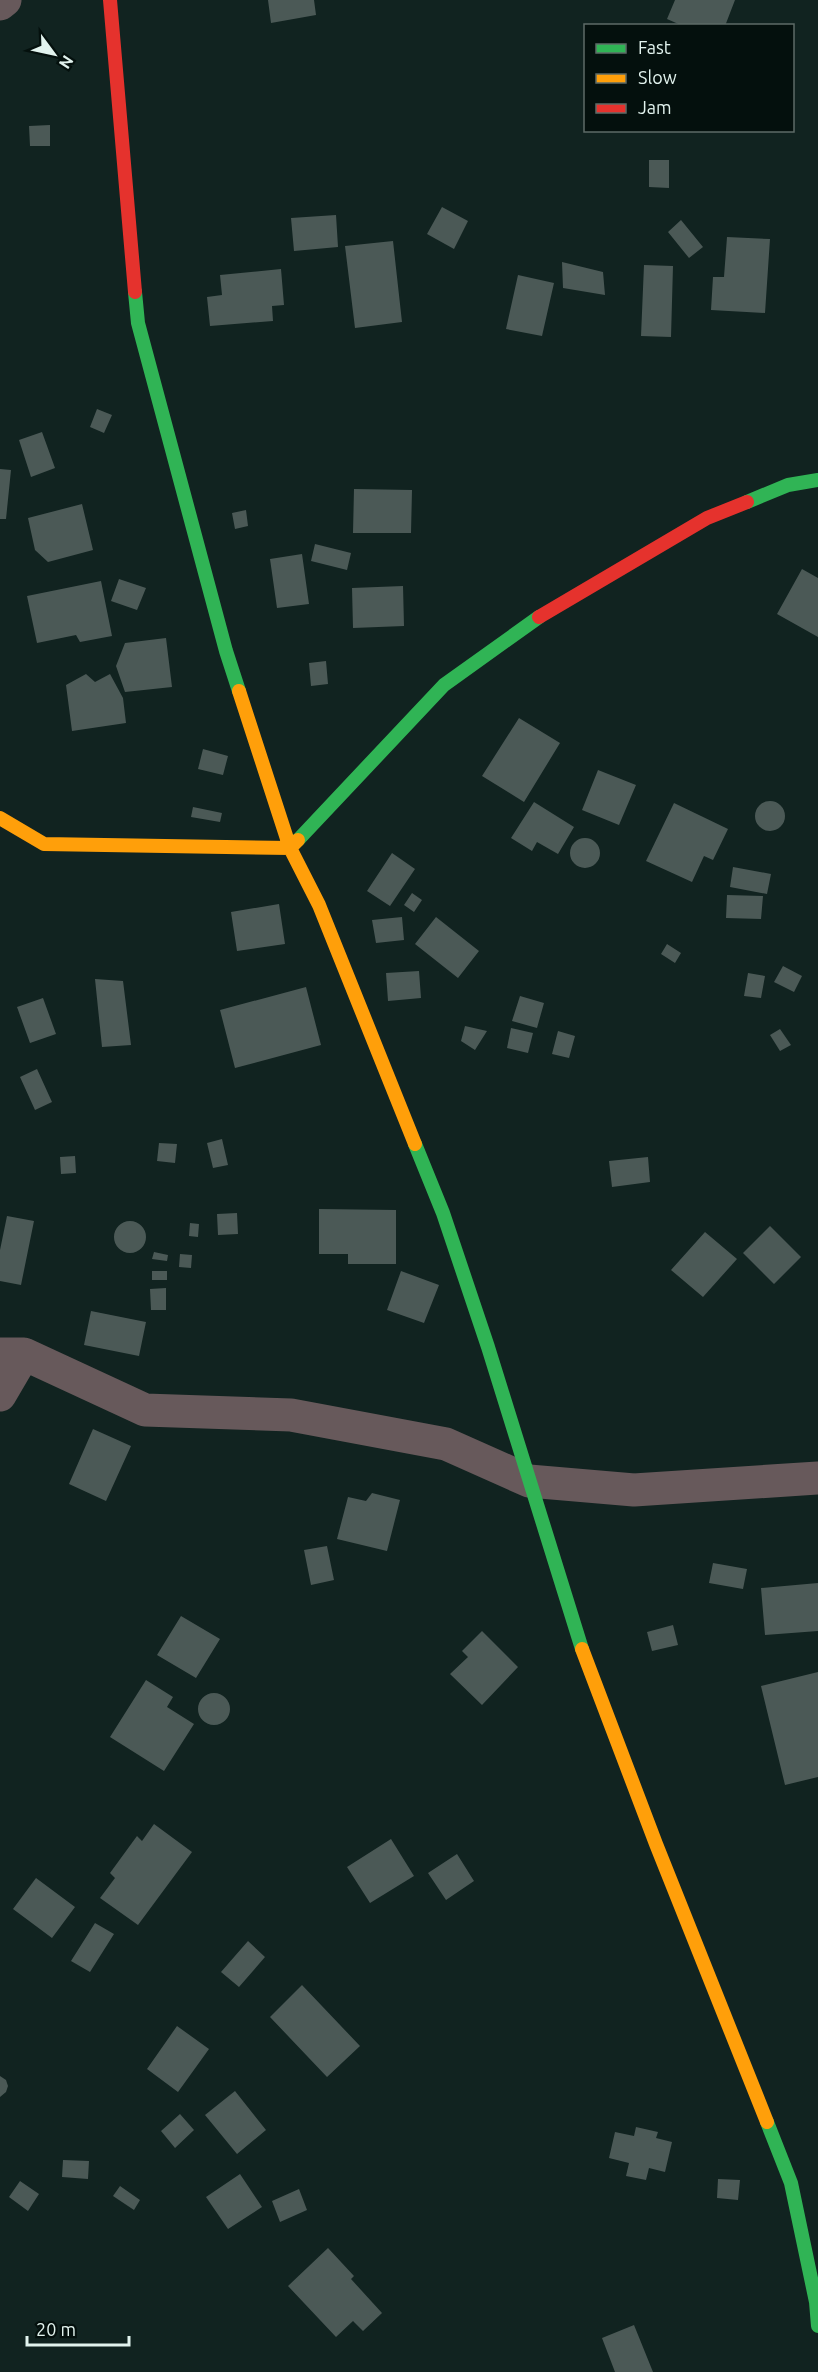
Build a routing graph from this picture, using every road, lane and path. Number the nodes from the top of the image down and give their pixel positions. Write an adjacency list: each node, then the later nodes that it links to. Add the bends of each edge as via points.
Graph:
1 (5, 0): 3 (street)
2 (110, 0): 6 (street, via 138,323 226,651)
3 (0, 4)
4 (818, 480): 6 (street, via 788,485 707,518 540,617 444,685)
5 (0, 818): 6 (street, via 44,844)
6 (290, 848): 10 (street, via 319,905 443,1213)
7 (12, 1354): 8 (street); 10 (street, via 145,1410 313,1419 446,1444)
8 (0, 1395)
9 (818, 1478): 10 (street, via 634,1490)
10 (529, 1480): 11 (street, via 577,1637 791,2183)
11 (817, 2303): 12 (street)
12 (818, 2326)

